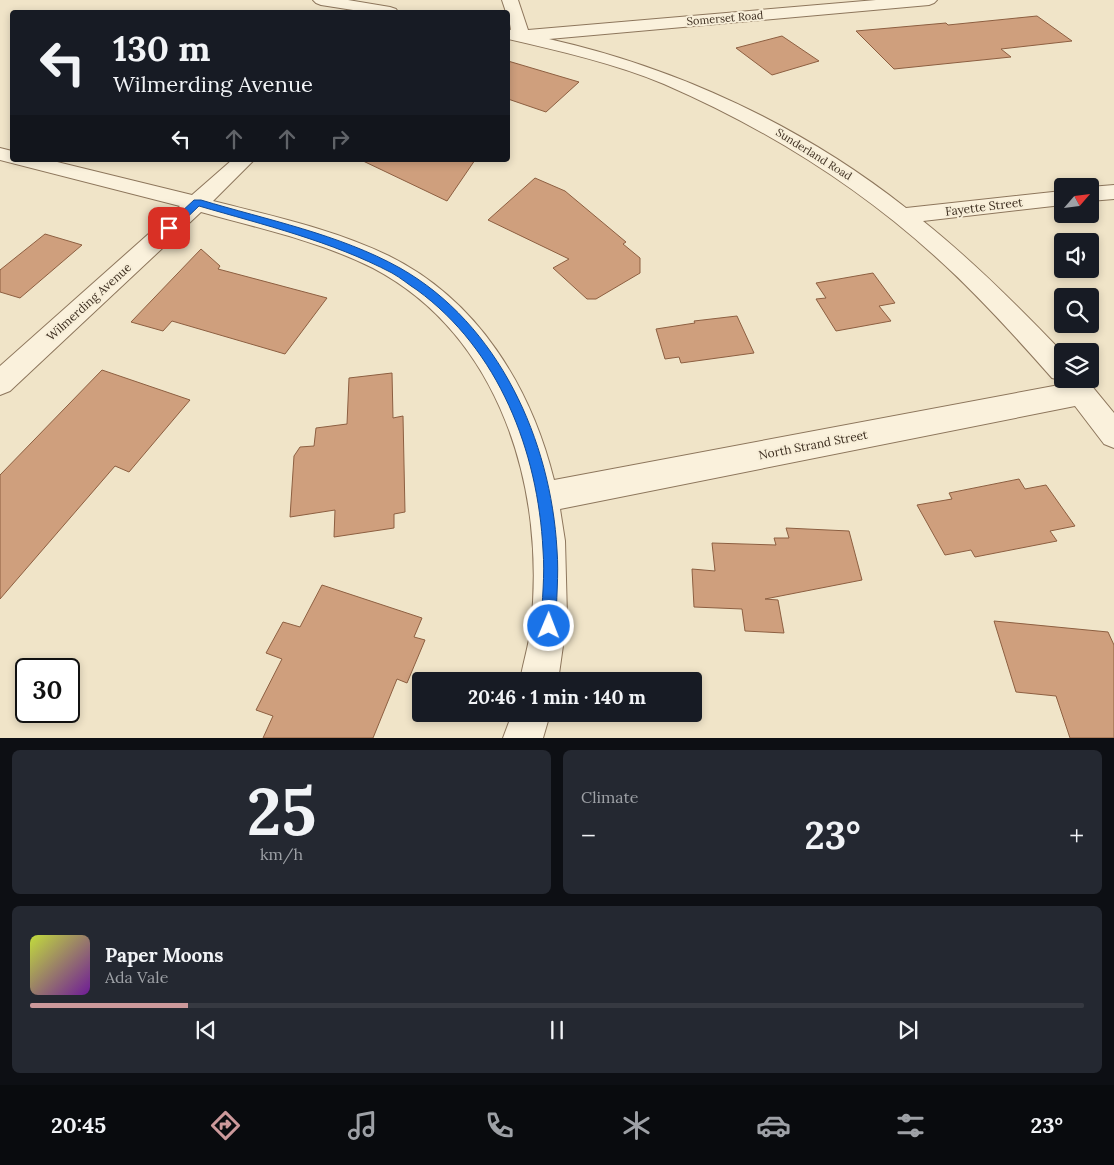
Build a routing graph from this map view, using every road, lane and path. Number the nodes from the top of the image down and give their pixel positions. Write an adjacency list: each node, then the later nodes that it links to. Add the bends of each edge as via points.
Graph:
1 (321, 0): 4 (street)
2 (510, 0): 5 (street)
3 (929, 0): 5 (street, Somerset Road)
4 (378, 10)
5 (514, 35): 12 (street, Sunderland Road, via 620,62 730,106 804,147)
6 (31, 162): 11 (street)
7 (242, 162): 11 (street, Wilmerding Avenue)
8 (1114, 192): 9 (street)
9 (1099, 193)
10 (1054, 199): 12 (street, Fayette Street)
11 (198, 202): 14 (street, Wilmerding Avenue); 18 (street, via 352,249 397,271 438,300 474,338 502,378 528,434)
12 (905, 216): 13 (street, Sunderland Road, via 976,278)
13 (1054, 361)
14 (0, 383)
15 (1066, 388): 18 (street, North Strand Street)
16 (1078, 388): 17 (street)
17 (1114, 435)
18 (544, 497): 19 (street, via 550,551 549,626)
19 (541, 672)
20 (528, 722): 21 (street)
21 (523, 738)

